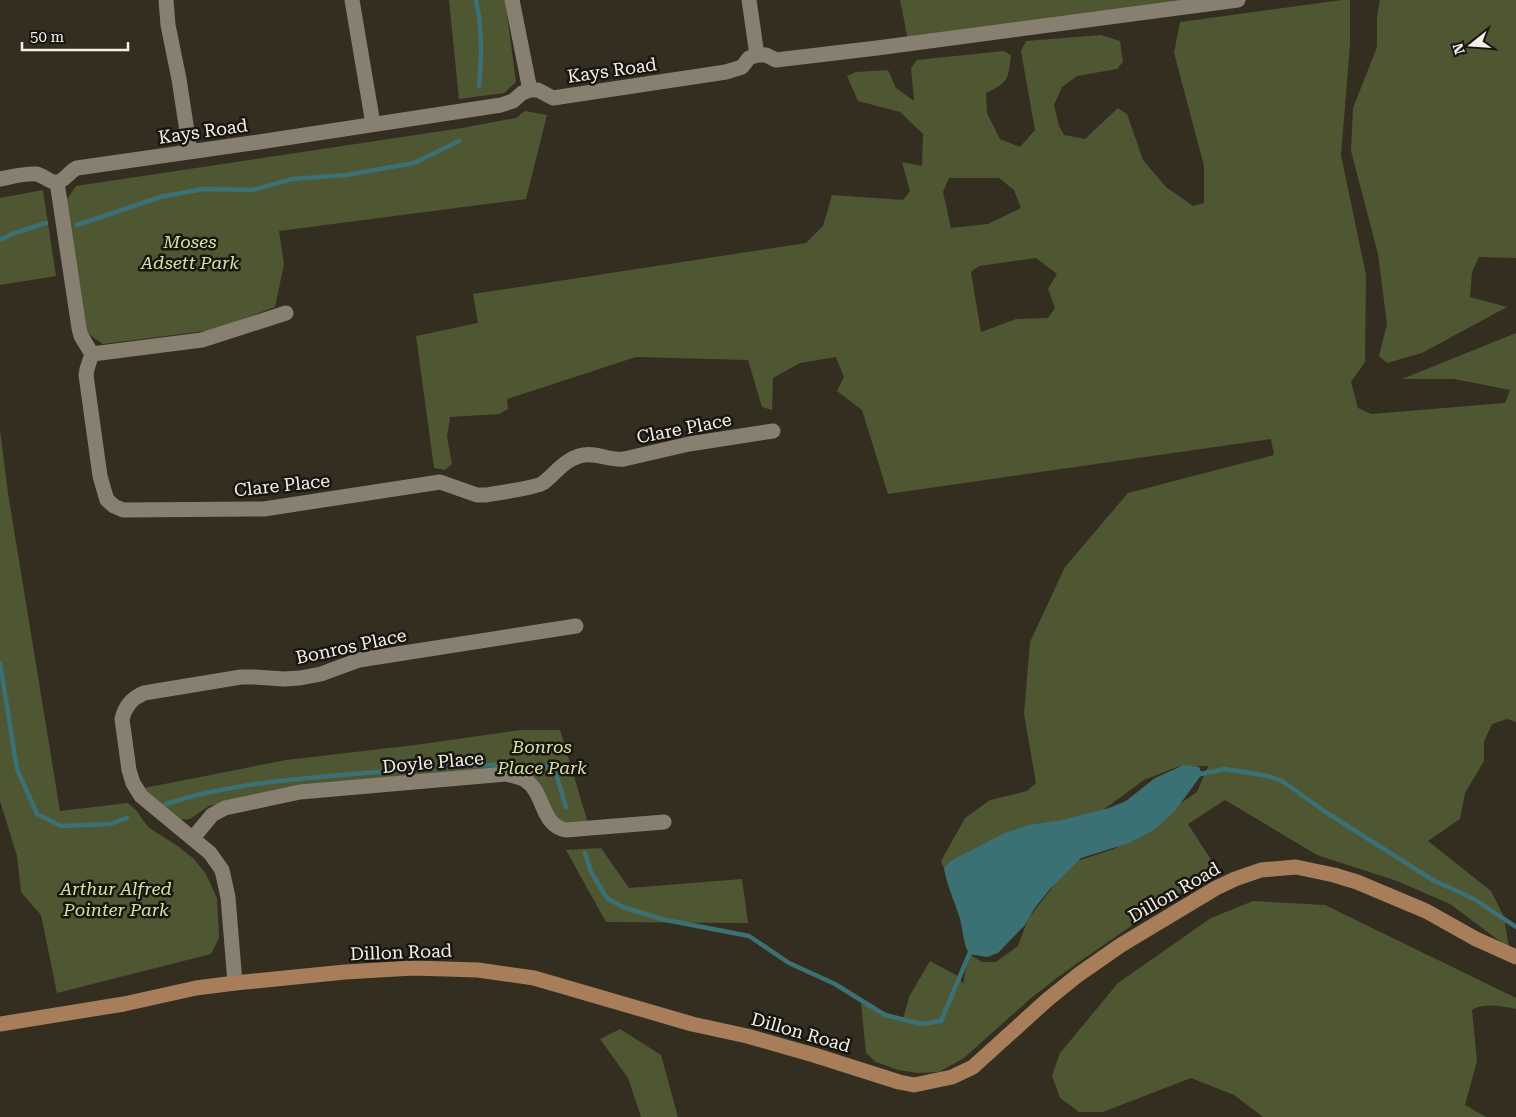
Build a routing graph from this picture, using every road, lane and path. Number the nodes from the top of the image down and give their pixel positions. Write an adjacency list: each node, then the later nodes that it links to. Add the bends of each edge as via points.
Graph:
1 (166, 0): 9 (street)
2 (352, 0): 8 (street)
3 (512, 0): 7 (street)
4 (749, 0): 6 (street)
5 (1238, 0): 6 (street, via 776,60)
6 (757, 55): 7 (street, Kays Road, via 749,58 742,67 726,72 553,98 538,90)
7 (530, 90): 8 (street, Kays Road, via 501,105)
8 (373, 124): 9 (street, Kays Road)
9 (190, 151): 11 (street, Kays Road, via 78,168)
10 (0, 179): 11 (street, via 34,174)
11 (57, 182): 13 (street, via 79,328)
12 (286, 313): 13 (street, via 202,340)
13 (92, 354): 14 (street, Clare Place, via 86,375 100,476 107,500 124,510 264,509 440,482 486,495 541,484 580,456 590,454 624,459)
14 (773, 431)
15 (576, 626): 17 (street, Bonros Place, via 359,660 300,678 248,676 138,695 128,705 122,719 133,783 141,796)
16 (664, 822): 17 (street, Doyle Place, via 560,829 549,819 527,781 506,774 300,792 225,808 212,815)
17 (192, 838): 19 (street, Bonros Place, via 215,859 226,882)
18 (1516, 957): 19 (main road, Dillon Road, via 1426,911 1356,882 1296,868 1261,870 1216,888 1121,945 1047,1000 973,1066 952,1077 914,1085 534,978 478,970 413,968)
19 (235, 983): 20 (main road, Dillon Road)
20 (0, 1024)

